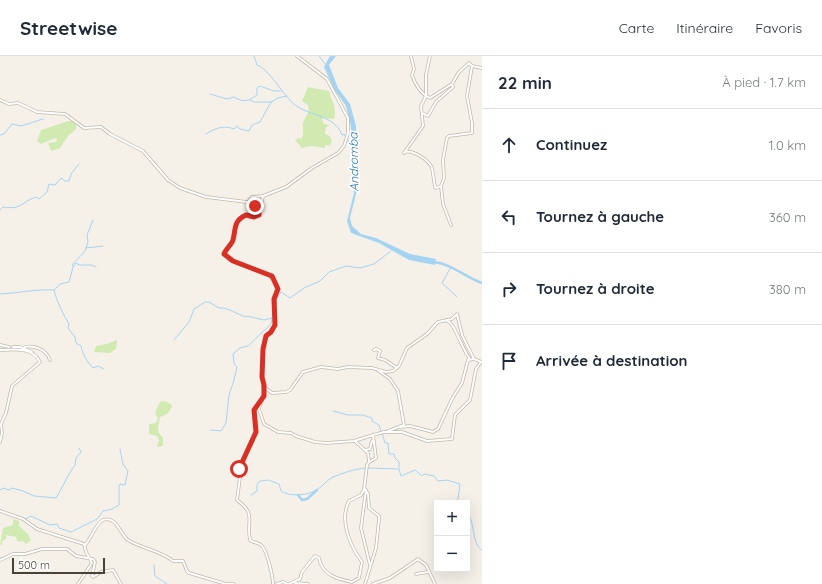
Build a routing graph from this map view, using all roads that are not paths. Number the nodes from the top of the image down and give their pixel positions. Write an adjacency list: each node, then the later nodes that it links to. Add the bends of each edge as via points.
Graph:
1 (297, 56): 11 (street, via 328,81 348,118 344,146 338,153 286,187)
2 (411, 56): 7 (street, via 415,83)
3 (430, 56): 7 (street, via 426,75)
4 (472, 66): 5 (street); 6 (street, via 469,63 465,65); 10 (street, via 467,96 473,132 447,138)
5 (482, 68)
6 (452, 84): 7 (street, via 430,98); 9 (street, via 428,116)
7 (426, 96): 9 (street, via 421,106)
8 (0, 100): 12 (street, via 9,104 18,103 37,112 65,114 84,128 102,127 143,151 168,180 180,188 206,196)
9 (422, 113): 10 (street, via 423,126 404,153 409,151 418,154 431,167 435,187)
10 (441, 186): 14 (street)
11 (263, 196): 12 (street, via 252,197); 13 (street)
12 (248, 202): 13 (street)
13 (259, 210): 27 (street, via 259,215 248,214 234,226 233,241 224,254 233,261 272,276 277,286 274,299 275,325 266,336 263,349)
14 (451, 225)
15 (445, 320): 21 (street, via 452,324 461,346); 22 (street, via 458,315 462,335); 25 (street, via 438,322 427,334 407,348)
16 (0, 345): 17 (street)
17 (22, 348): 20 (street); 23 (street, via 34,347 44,351)
18 (0, 350): 20 (street, via 13,348)
19 (374, 350): 25 (street, via 380,351 378,358)
20 (32, 353): 34 (street, via 38,358 39,363 12,386 1,424)
21 (470, 359): 22 (street); 29 (street, via 462,382 452,396 438,429 433,432 410,426)
22 (474, 359): 24 (street)
23 (50, 360)
24 (481, 362): 30 (street, via 476,370 470,400 455,415 452,439 427,441 408,433)
25 (397, 368): 26 (street, via 391,372)
26 (376, 369): 27 (street, via 321,367 303,372 286,392 272,393); 29 (street, via 390,379 398,391 404,423)
27 (264, 387): 28 (street)
28 (263, 398): 33 (street, via 259,409 263,422 278,432 327,443); 51 (street, via 254,410 256,432 239,469 237,500 248,510 250,540 264,548 273,575)
29 (400, 427): 30 (street)
30 (387, 432): 31 (street)
31 (373, 435): 32 (street); 33 (street)
32 (372, 440): 35 (street, via 370,449); 36 (street, via 376,458)
33 (354, 441): 35 (street)
34 (0, 442)
35 (365, 450): 36 (street, via 369,455)
36 (368, 462): 37 (street)
37 (365, 486): 38 (street); 46 (street, via 361,495 349,501 345,511 348,536 362,562 360,578 352,582 333,577 321,567 319,558 315,556)
38 (366, 490): 43 (street, via 361,528); 43 (street, via 369,508 379,518 376,548)
39 (0, 511): 40 (street, via 23,519 38,529 58,537 79,541)
40 (85, 545): 41 (street, via 84,549); 49 (street, via 99,523 110,520 129,540 173,561 183,561 186,571 190,573)
41 (90, 558): 42 (street, via 76,556 67,549 44,549 28,554 13,554); 47 (street, via 92,565); 48 (street, via 95,562 92,576 113,570)
42 (0, 560)
43 (370, 566): 55 (street)
44 (428, 572): 45 (street); 56 (street, via 426,565 418,559 390,578); 57 (street)
45 (416, 574)
46 (294, 583): 53 (street); 54 (street)
47 (78, 584)
48 (121, 584)
49 (227, 584): 50 (street)
50 (234, 584)
51 (273, 584)
52 (277, 584): 53 (street)
53 (288, 584)
54 (308, 584)
55 (365, 584)
56 (375, 584)
57 (435, 584)

